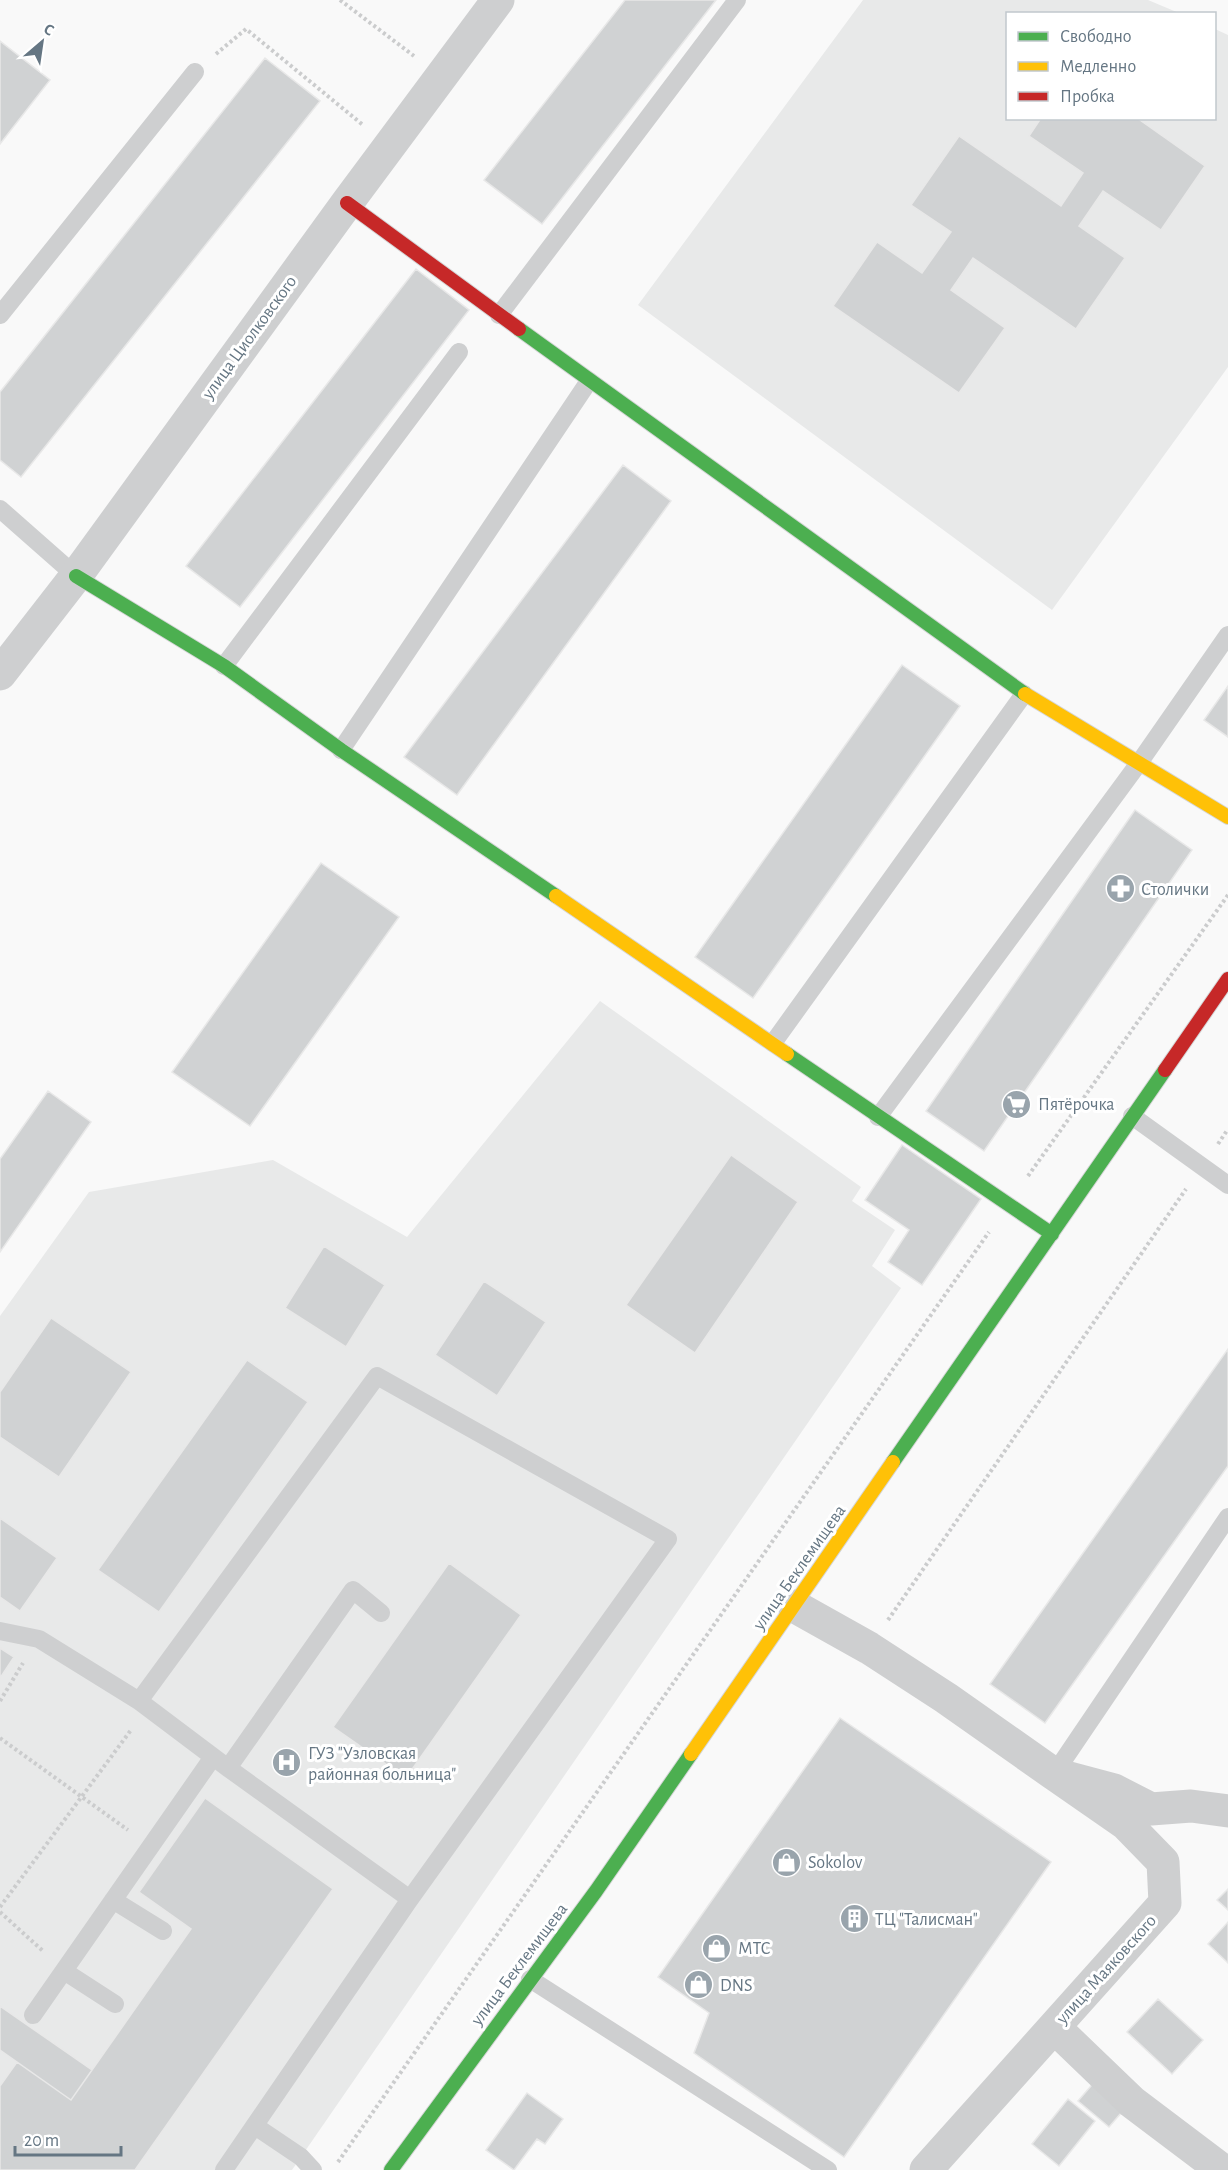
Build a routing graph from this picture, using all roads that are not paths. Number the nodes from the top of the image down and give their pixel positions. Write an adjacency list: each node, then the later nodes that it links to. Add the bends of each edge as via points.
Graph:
1 (498, 0): 4 (street, улица Циолковского)
2 (737, 0): 6 (lane)
3 (195, 72): 5 (lane)
4 (347, 202): 6 (street); 10 (street, улица Циолковского)
5 (0, 315)
6 (500, 315): 8 (street)
7 (459, 352): 12 (lane)
8 (589, 381): 14 (street); 15 (lane)
9 (0, 509): 10 (lane)
10 (76, 576): 12 (street); 13 (street, улица Циолковского)
11 (1228, 635): 16 (lane)
12 (224, 666): 15 (street)
13 (0, 674)
14 (1024, 694): 16 (street); 19 (lane)
15 (341, 750): 19 (street)
16 (1139, 763): 17 (street); 21 (lane)
17 (1228, 817)
18 (1228, 979): 20 (street, улица Беклемищева)
19 (773, 1043): 21 (street)
20 (1132, 1116): 22 (lane); 23 (street, улица Беклемищева)
21 (878, 1117): 23 (street)
22 (1228, 1185)
23 (1052, 1234): 25 (street, улица Беклемищева)
24 (1228, 1517): 30 (lane)
25 (794, 1606): 30 (street, улица Маяковского, via 869,1648); 36 (street, улица Беклемищева, via 596,1891)
26 (381, 1613): 29 (lane, via 353,1590)
27 (0, 1631): 28 (lane, via 39,1639)
28 (143, 1704): 29 (lane); 32 (lane, via 377,1376 668,1539)
29 (220, 1762): 32 (lane); 33 (lane, via 151,1846)
30 (1053, 1774): 31 (street, улица Маяковского, via 1114,1790 1151,1809 1191,1806); 39 (street, улица Маяковского, via 1126,1824 1163,1862 1165,1903)
31 (1228, 1811)
32 (410, 1899): 40 (lane)
33 (113, 1900): 34 (lane); 35 (lane)
34 (163, 1931)
35 (64, 1971): 37 (lane); 38 (lane)
36 (530, 1979): 43 (street, улица Беклемищева); 44 (lane)
37 (115, 2004)
38 (33, 2015)
39 (1054, 2027): 45 (street, улица Маяковского); 46 (street, via 1132,2102)
40 (255, 2126): 41 (lane); 42 (lane, via 301,2157)
41 (224, 2170)
42 (313, 2170)
43 (391, 2170)
44 (828, 2170)
45 (926, 2170)
46 (1222, 2170)

